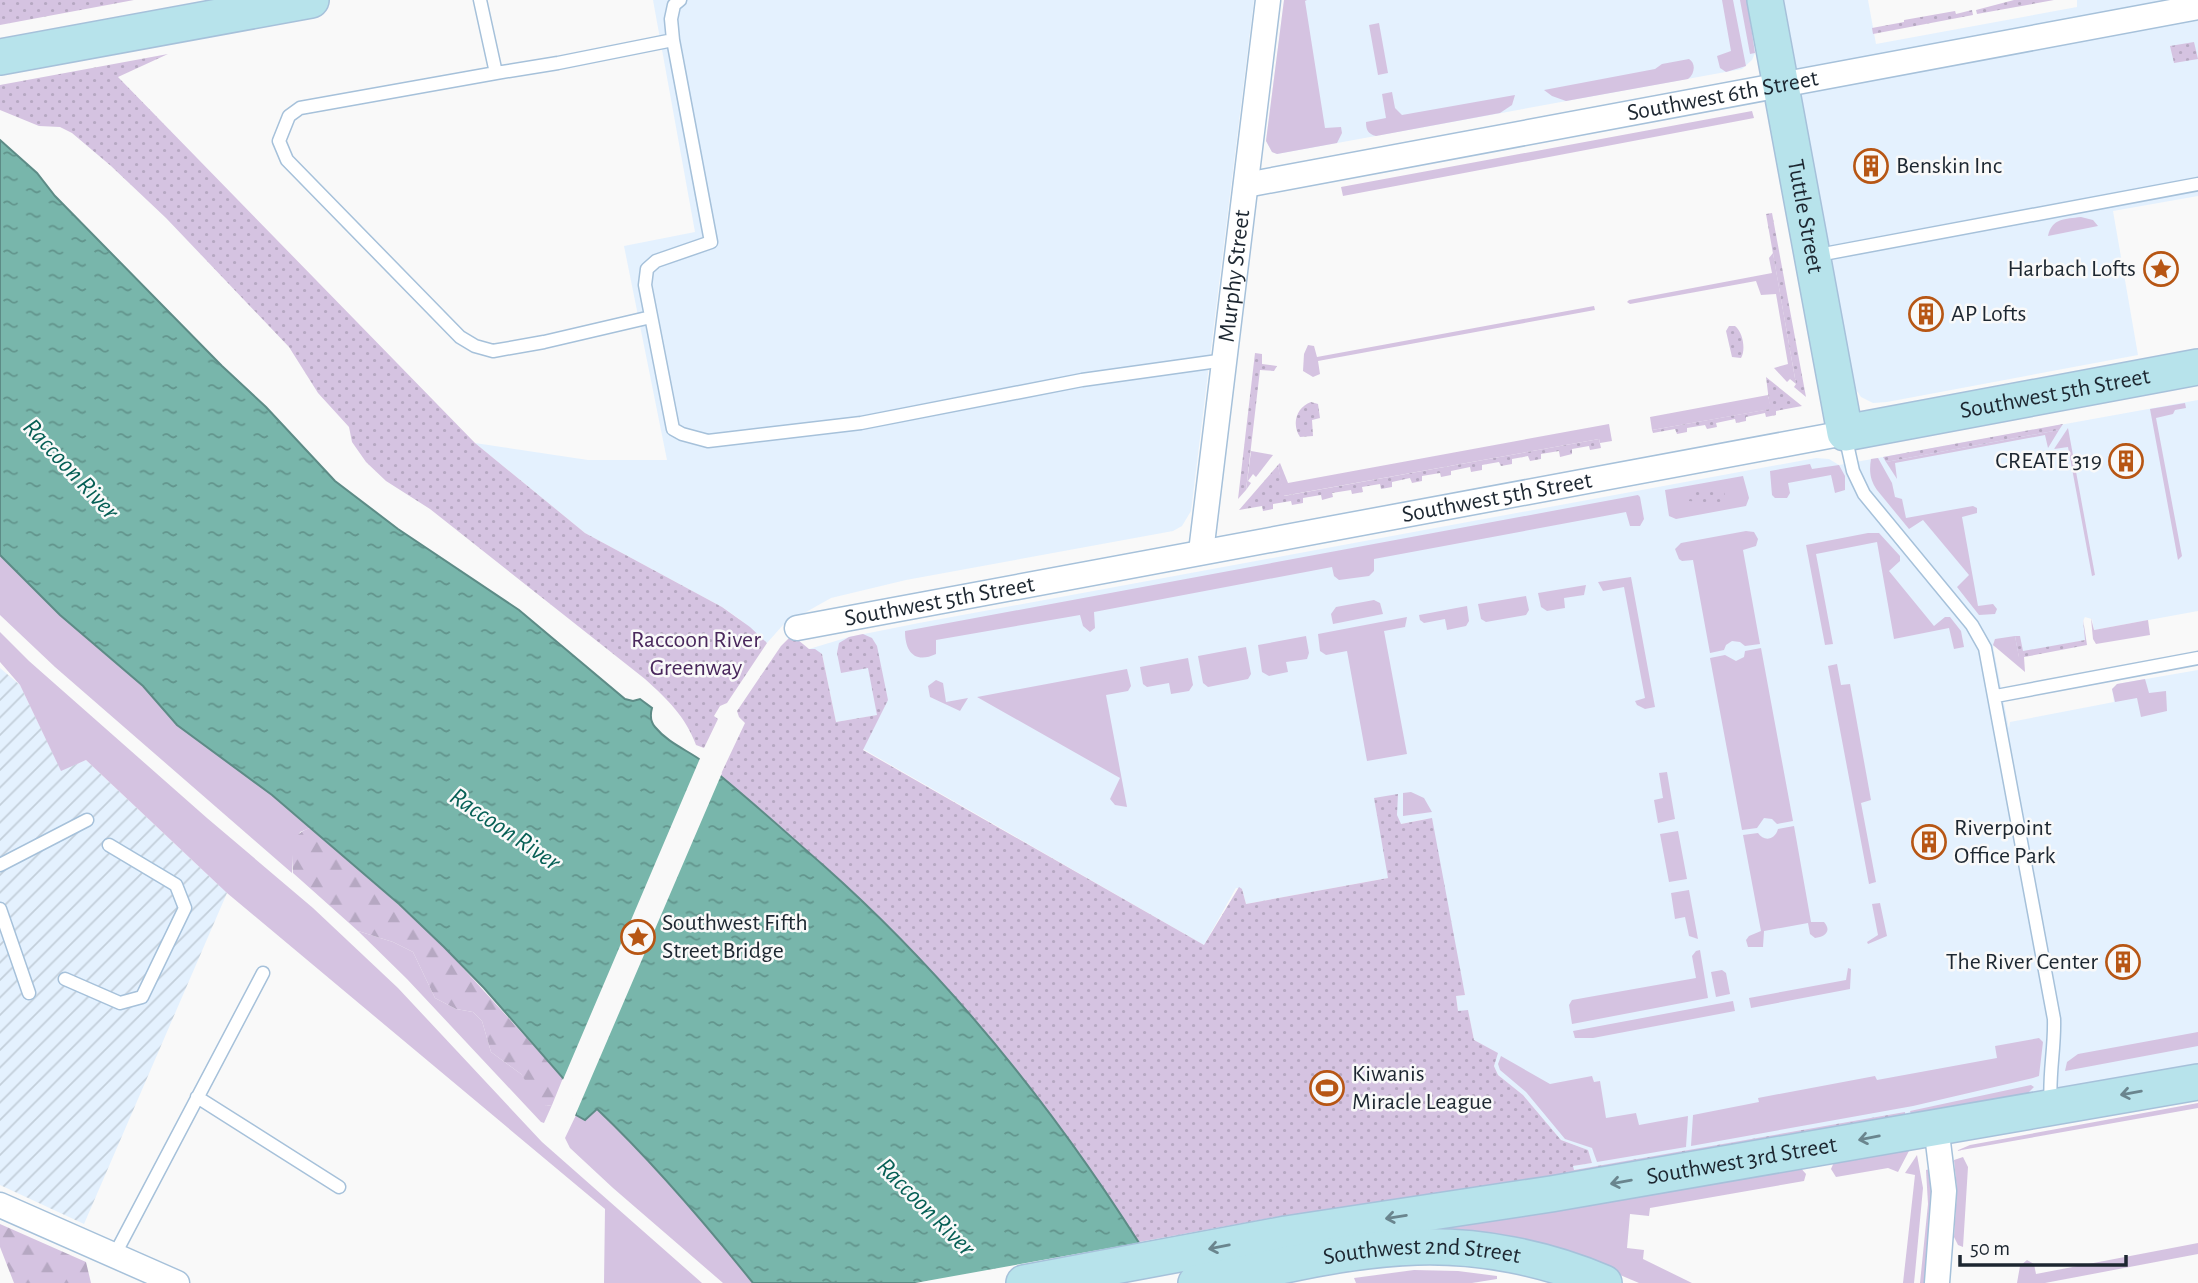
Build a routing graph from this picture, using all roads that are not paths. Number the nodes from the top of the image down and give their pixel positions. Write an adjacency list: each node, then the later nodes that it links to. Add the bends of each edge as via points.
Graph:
1 (311, 0): 8 (main road)
2 (480, 0): 9 (lane)
3 (680, 0): 7 (lane, via 671,19)
4 (1268, 0): 12 (street, Murphy Street)
5 (1765, 0): 10 (main road, Tuttle Street)
6 (2198, 7): 10 (street, Southwest 6th Street)
7 (673, 40): 9 (lane); 14 (lane, via 711,242 656,261 647,269)
8 (0, 57)
9 (496, 73): 14 (lane, via 300,108 289,116 279,141 287,160 460,337 475,346 493,351)
10 (1780, 85): 12 (street, Southwest 6th Street); 13 (main road, Tuttle Street)
11 (2198, 184): 13 (lane)
12 (1246, 185): 15 (street, Murphy Street)
13 (1812, 256): 17 (main road, Tuttle Street)
14 (651, 317): 15 (lane, via 673,429 708,442 861,424 1082,380)
15 (1225, 360): 18 (street, Murphy Street)
16 (2198, 367): 17 (main road, Southwest 5th Street)
17 (1845, 433): 18 (street, Southwest 5th Street); 21 (lane, via 1853,471 1864,494 1980,636)
18 (1201, 552): 19 (street, Southwest 5th Street)
19 (797, 628)
20 (2198, 658): 21 (lane)
21 (1996, 696): 31 (lane, via 2054,1019)
22 (87, 820): 24 (lane)
23 (108, 845): 27 (lane, via 176,885 185,908 142,997 120,1003)
24 (0, 865)
25 (0, 909): 28 (lane)
26 (263, 973): 30 (lane)
27 (65, 979)
28 (29, 993)
29 (2198, 1082): 31 (main road, Southwest 3rd Street, one-way to 31)
30 (197, 1097): 33 (lane); 36 (lane)
31 (2052, 1107): 32 (main road, Southwest 3rd Street)
32 (1936, 1126): 35 (main road, Southwest 3rd Street, one-way to 35, via 1551,1194); 41 (street, via 1944,1191)
33 (339, 1187)
34 (0, 1205): 36 (street)
35 (1294, 1248): 38 (main road, Southwest 2nd Street, one-way to 38); 39 (main road, Southwest 2nd Street); 40 (main road, Southwest 2nd Street, via 1457,1248 1541,1262)
36 (114, 1256): 37 (street)
37 (177, 1283)
38 (1024, 1283)
39 (1196, 1283)
40 (1604, 1283)
41 (1937, 1283)

